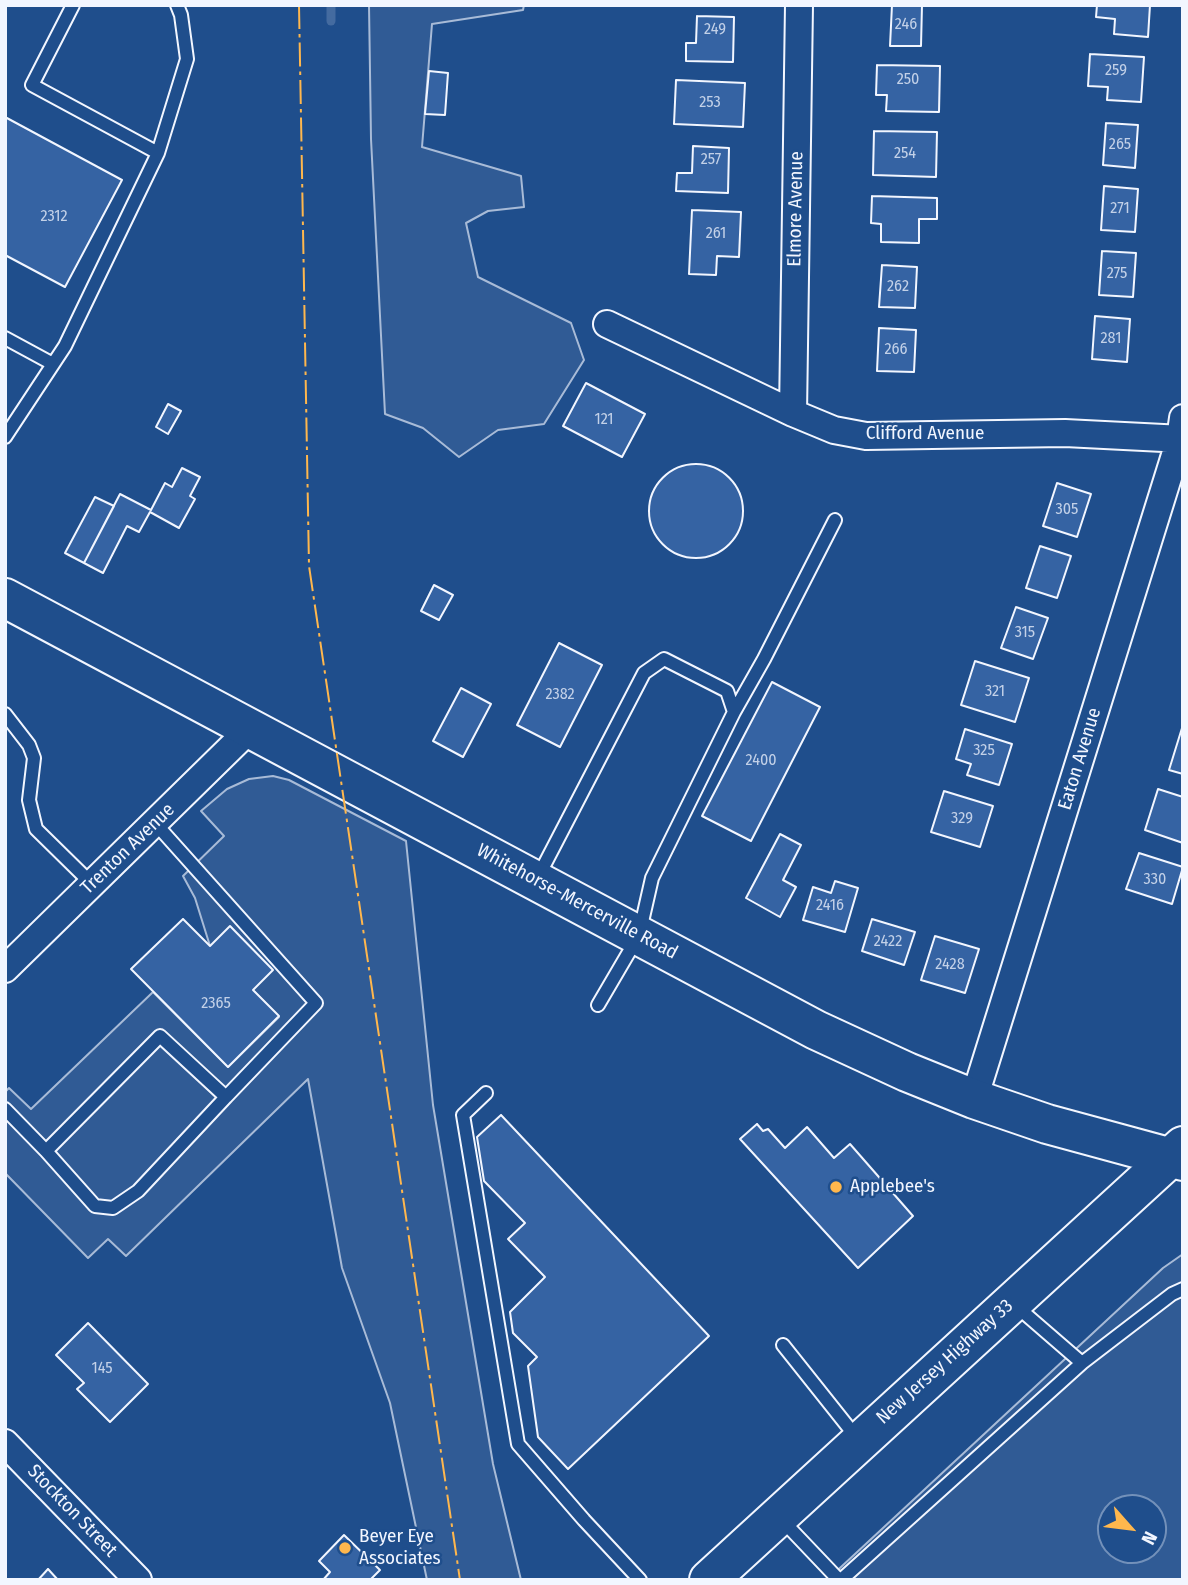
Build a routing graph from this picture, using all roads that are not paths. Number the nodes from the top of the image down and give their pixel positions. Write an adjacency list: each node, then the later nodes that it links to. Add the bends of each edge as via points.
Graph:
1 (73, 5): 4 (lane, via 32,85)
2 (177, 5): 4 (lane, via 187,59)
3 (799, 5): 8 (street, Elmore Avenue)
4 (158, 153): 7 (lane)
5 (607, 324): 8 (street, Clifford Avenue)
6 (5, 338): 7 (lane)
7 (54, 364): 10 (lane)
8 (793, 413): 9 (street, Clifford Avenue, via 834,430 866,436)
9 (1182, 432): 24 (street, Eaton Avenue)
10 (5, 437)
11 (835, 520): 13 (lane)
12 (5, 598): 15 (main road, Whitehorse-Mercerville Road)
13 (734, 712): 17 (lane, via 727,691 664,659 644,673); 19 (lane, via 652,878)
14 (5, 714): 18 (lane, via 34,758 29,800 36,829)
15 (251, 728): 16 (street, Trenton Avenue); 17 (main road, Whitehorse-Mercerville Road)
16 (155, 822): 18 (street, Trenton Avenue); 23 (lane, via 316,1003)
17 (537, 881): 19 (main road, Whitehorse-Mercerville Road)
18 (92, 884): 20 (street, Trenton Avenue)
19 (639, 935): 21 (lane); 24 (main road, Whitehorse-Mercerville Road, via 816,1030)
20 (5, 969)
21 (598, 1005)
22 (486, 1093): 36 (lane, via 463,1115 518,1444)
23 (226, 1097): 26 (lane, via 138,1191 113,1208 95,1206); 26 (lane, via 160,1036)
24 (974, 1099): 27 (main road, Whitehorse-Mercerville Road, via 1047,1124)
25 (5, 1109): 26 (lane)
26 (46, 1152)
27 (1179, 1155): 29 (main road, New Jersey Highway 33)
28 (1183, 1289): 31 (lane)
29 (1011, 1301): 31 (lane); 32 (main road, New Jersey Highway 33)
30 (783, 1345): 32 (lane)
31 (1082, 1363): 38 (lane)
32 (859, 1441): 34 (main road, New Jersey Highway 33)
33 (5, 1443): 35 (street, Stockton Street)
34 (778, 1516): 37 (main road, New Jersey Highway 33); 38 (lane)
35 (138, 1580)
36 (640, 1580)
37 (709, 1580)
38 (840, 1580)

